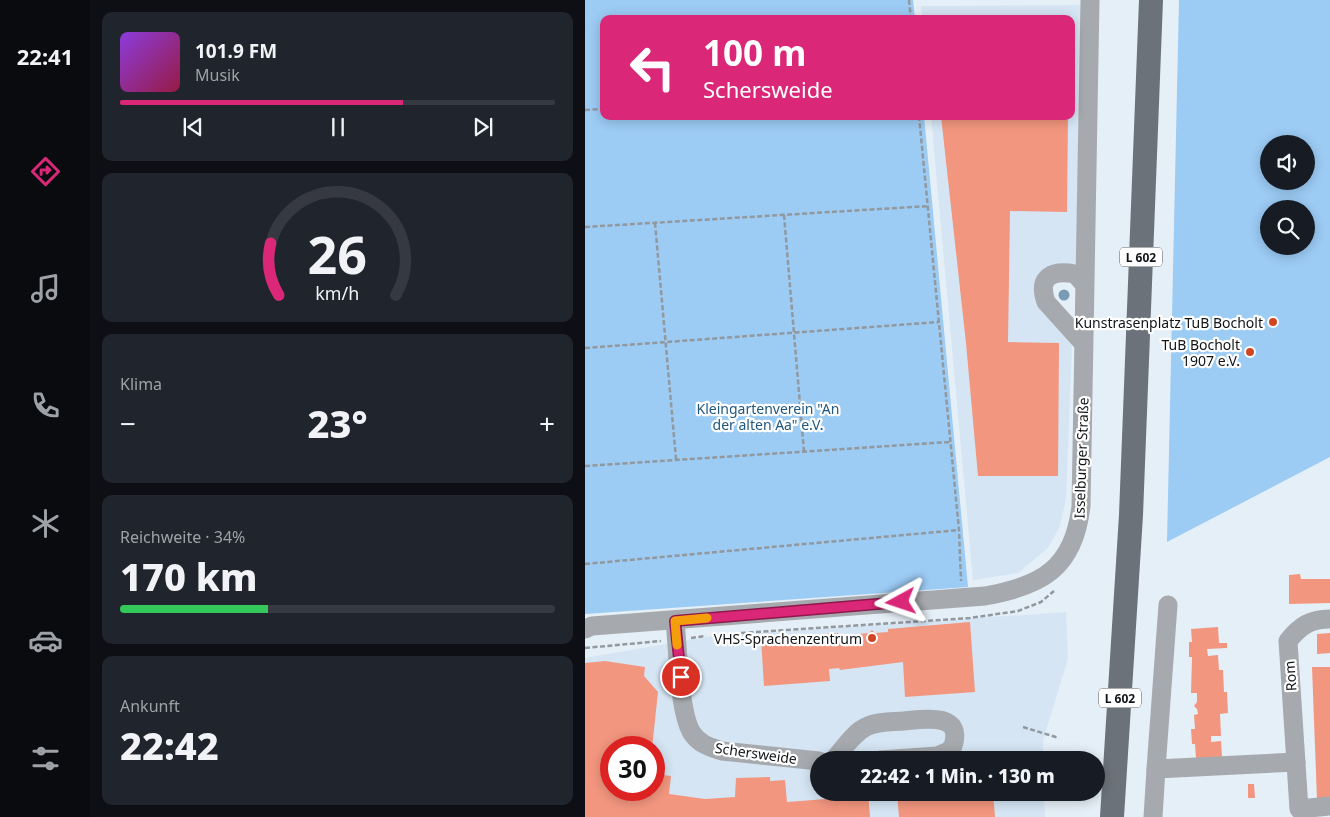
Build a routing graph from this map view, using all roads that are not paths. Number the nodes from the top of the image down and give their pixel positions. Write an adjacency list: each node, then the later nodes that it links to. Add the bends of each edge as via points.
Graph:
1 (1090, 0): 3 (street, Isselburger Straße)
2 (1151, 0): 15 (main road, L 602, via 1131,515)
3 (1084, 284): 4 (street, Isselburger Straße); 4 (street, via 1075,274 1055,272 1043,284 1046,302)
4 (1083, 343): 7 (street, Isselburger Straße, via 1078,532 1059,563 1034,583 985,596)
5 (1168, 605): 13 (street)
6 (1330, 619): 12 (street, Rom, via 1316,619 1299,627 1287,641)
7 (675, 621): 8 (street, Isselburger Straße); 11 (street, Schersweide, via 685,715 693,734 707,746 722,751)
8 (587, 627)
9 (841, 751): 10 (street, via 863,728 873,723 934,718 949,723 953,728 953,746)
10 (947, 751)
11 (810, 760)
12 (1296, 762): 13 (street); 14 (street, Rom, via 1299,809)
13 (1156, 769): 16 (street)
14 (1330, 806)
15 (1112, 817)
16 (1153, 817)

